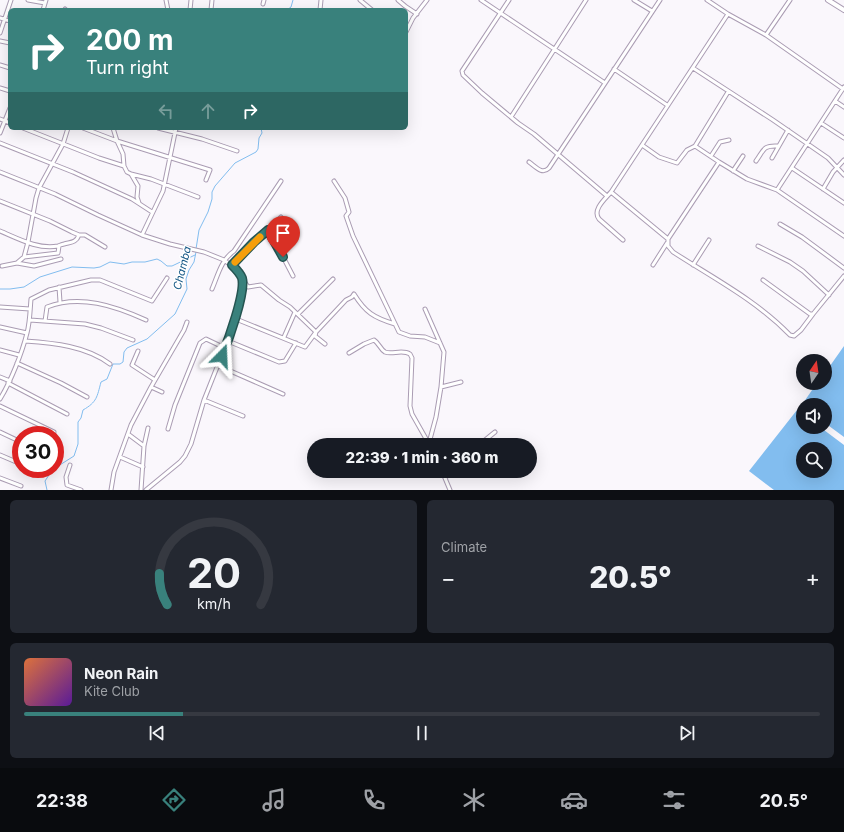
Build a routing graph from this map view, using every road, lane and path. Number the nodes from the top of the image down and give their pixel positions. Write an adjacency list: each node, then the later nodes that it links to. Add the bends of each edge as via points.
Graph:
1 (28, 0): 14 (street)
2 (264, 0): 15 (street)
3 (360, 0): 17 (street)
4 (398, 0): 21 (street)
5 (427, 0): 21 (street)
6 (481, 0): 20 (street)
7 (509, 0): 20 (street)
8 (586, 0): 29 (street)
9 (634, 0): 19 (street)
10 (660, 0): 19 (street)
11 (707, 0): 22 (street)
12 (790, 0): 28 (street)
13 (828, 0): 18 (main road)
14 (45, 2)
15 (263, 4)
16 (8, 8): 24 (street)
17 (370, 8)
18 (844, 10)
19 (652, 11): 31 (street)
20 (500, 13): 29 (street); 39 (street, via 462,73)
21 (417, 14): 26 (street)
22 (728, 14): 28 (street); 30 (street)
23 (0, 18): 24 (street)
24 (4, 19): 25 (street); 27 (street)
25 (8, 20)
26 (408, 29)
27 (0, 33)
28 (766, 36): 33 (street)
29 (554, 49): 32 (street); 39 (street)
30 (693, 68): 34 (street); 36 (street)
31 (614, 69): 32 (street); 36 (street)
32 (605, 83): 61 (street)
33 (843, 88): 35 (street)
34 (728, 92): 49 (street); 58 (street)
35 (835, 101): 37 (street); 43 (street)
36 (667, 105): 57 (street)
37 (844, 107)
38 (8, 113): 41 (street)
39 (511, 117): 61 (street)
40 (0, 119): 41 (street)
41 (5, 121): 42 (street); 50 (street)
42 (8, 122)
43 (821, 123): 51 (street); 56 (street)
44 (28, 130): 55 (street)
45 (67, 130): 55 (street)
46 (88, 130): 53 (street)
47 (114, 130): 53 (street)
48 (175, 130): 60 (street); 64 (street)
49 (788, 130): 56 (street); 59 (street)
50 (0, 133)
51 (844, 138)
52 (729, 140): 62 (street, via 720,142)
53 (117, 141): 64 (street); 71 (street, via 123,154)
54 (0, 143): 70 (street)
55 (63, 144): 70 (street); 71 (street)
56 (807, 144): 72 (street); 73 (street, via 828,158)
57 (642, 146): 58 (street, via 659,157 677,163 686,150); 85 (street)
58 (694, 146): 62 (street)
59 (778, 146): 65 (street); 67 (street, via 765,147)
60 (237, 151)
61 (559, 155): 68 (street, via 546,171); 86 (street)
62 (710, 156): 69 (street)
63 (743, 156): 74 (street)
64 (170, 157): 78 (street, via 210,170); 81 (street)
65 (772, 158)
66 (844, 160): 73 (street)
67 (756, 161)
68 (529, 162)
69 (719, 162): 74 (street); 101 (street)
70 (52, 163): 82 (street); 90 (street)
71 (124, 166): 76 (street)
72 (792, 168): 83 (street); 84 (street)
73 (836, 168): 77 (street); 83 (street)
74 (733, 171): 84 (street, via 747,180)
75 (0, 172): 82 (street)
76 (131, 174): 81 (street); 90 (street, via 138,187)
77 (844, 175)
78 (206, 180)
79 (281, 181): 109 (street, via 234,251)
80 (334, 181): 136 (street, via 345,198 349,212 346,216 353,236)
81 (164, 183): 87 (street); 91 (street)
82 (39, 188): 92 (street); 98 (street)
83 (823, 188): 89 (street)
84 (776, 190): 99 (street)
85 (611, 192): 86 (street); 101 (street)
86 (607, 196): 100 (street, via 596,211 596,216)
87 (198, 197)
88 (0, 200): 92 (street)
89 (844, 202)
90 (139, 203): 91 (street)
91 (152, 212): 98 (street)
92 (33, 213): 97 (street); 103 (street)
93 (281, 217): 95 (street)
94 (780, 224): 115 (street)
95 (268, 230): 111 (street); 116 (street)
96 (0, 231): 103 (street)
97 (79, 235): 104 (street, via 77,240); 106 (street, via 86,235)
98 (142, 235): 109 (street)
99 (844, 236)
100 (623, 240)
101 (668, 240): 112 (street); 113 (street, via 668,246 673,252)
102 (709, 240): 113 (street)
103 (28, 242): 104 (street); 107 (street)
104 (59, 246): 107 (street, via 58,253)
105 (758, 246): 124 (street, via 790,262)
106 (105, 247)
107 (24, 257): 110 (street)
108 (61, 259): 110 (street, via 34,266)
109 (224, 260): 111 (street); 123 (street)
110 (17, 263): 114 (street)
111 (232, 265): 119 (street)
112 (653, 265)
113 (693, 265): 130 (street, via 749,300 790,335 794,336 801,330)
114 (2, 266)
115 (844, 268)
116 (293, 276)
117 (844, 276): 124 (street)
118 (167, 278): 122 (street, via 152,301 100,280)
119 (242, 278): 129 (street, via 248,287 261,285); 131 (street)
120 (333, 279): 129 (street)
121 (763, 280): 130 (street)
122 (59, 287): 125 (street); 127 (street, via 31,299)
123 (212, 289)
124 (829, 295): 130 (street)
125 (60, 302): 133 (street, via 98,303); 134 (street, via 47,307)
126 (0, 307): 127 (street)
127 (30, 309): 132 (street)
128 (425, 309): 145 (street)
129 (296, 313): 138 (street); 140 (street)
130 (813, 314)
131 (236, 319): 140 (street); 143 (street)
132 (30, 320): 134 (street); 139 (street)
133 (146, 320)
134 (45, 321): 141 (street, via 85,324)
135 (186, 322): 156 (street, via 184,330)
136 (395, 324): 138 (street, via 367,311 354,294); 145 (street, via 402,334 425,337)
137 (0, 327): 139 (street)
138 (316, 332): 144 (street, via 306,346); 146 (street, via 315,336)
139 (27, 333): 142 (street)
140 (284, 337): 144 (street)
141 (133, 340)
142 (25, 341): 151 (street); 153 (street, via 66,345)
143 (228, 341): 144 (street, via 279,362 285,361); 147 (street)
144 (296, 343)
145 (440, 343): 160 (street, via 444,352)
146 (326, 344)
147 (226, 348): 154 (street); 171 (street, via 206,339 200,342)
148 (0, 350): 151 (street)
149 (138, 351): 156 (street, via 132,365)
150 (349, 353): 176 (street, via 374,340 385,352 410,354 410,406)
151 (19, 355): 152 (street)
152 (17, 363): 157 (street); 163 (street)
153 (110, 364)
154 (219, 366): 162 (street); 165 (street)
155 (0, 377): 157 (street)
156 (154, 380): 159 (street)
157 (9, 382): 164 (street); 167 (street)
158 (461, 382): 160 (street)
159 (151, 387): 161 (street); 174 (street, via 135,415)
160 (441, 387): 177 (street)
161 (162, 392)
162 (282, 394)
163 (87, 397)
164 (0, 399)
165 (204, 400): 168 (street); 191 (street, via 185,456)
166 (0, 406): 169 (street)
167 (67, 414)
168 (243, 416)
169 (42, 426)
170 (148, 428): 179 (street)
171 (168, 429)
172 (0, 432): 175 (street)
173 (495, 432): 178 (street)
174 (128, 434): 179 (street); 181 (street)
175 (12, 438)
176 (426, 438)
177 (431, 438)
178 (488, 438)
179 (144, 446): 184 (street)
180 (0, 455): 182 (street)
181 (120, 458): 184 (street); 189 (street)
182 (12, 460)
183 (70, 465): 188 (street, via 66,478 67,485)
184 (143, 467): 190 (street)
185 (0, 478): 187 (street)
186 (445, 478): 192 (street)
187 (21, 486)
188 (81, 490)
189 (111, 490)
190 (141, 490)
191 (146, 490)
192 (450, 490)

